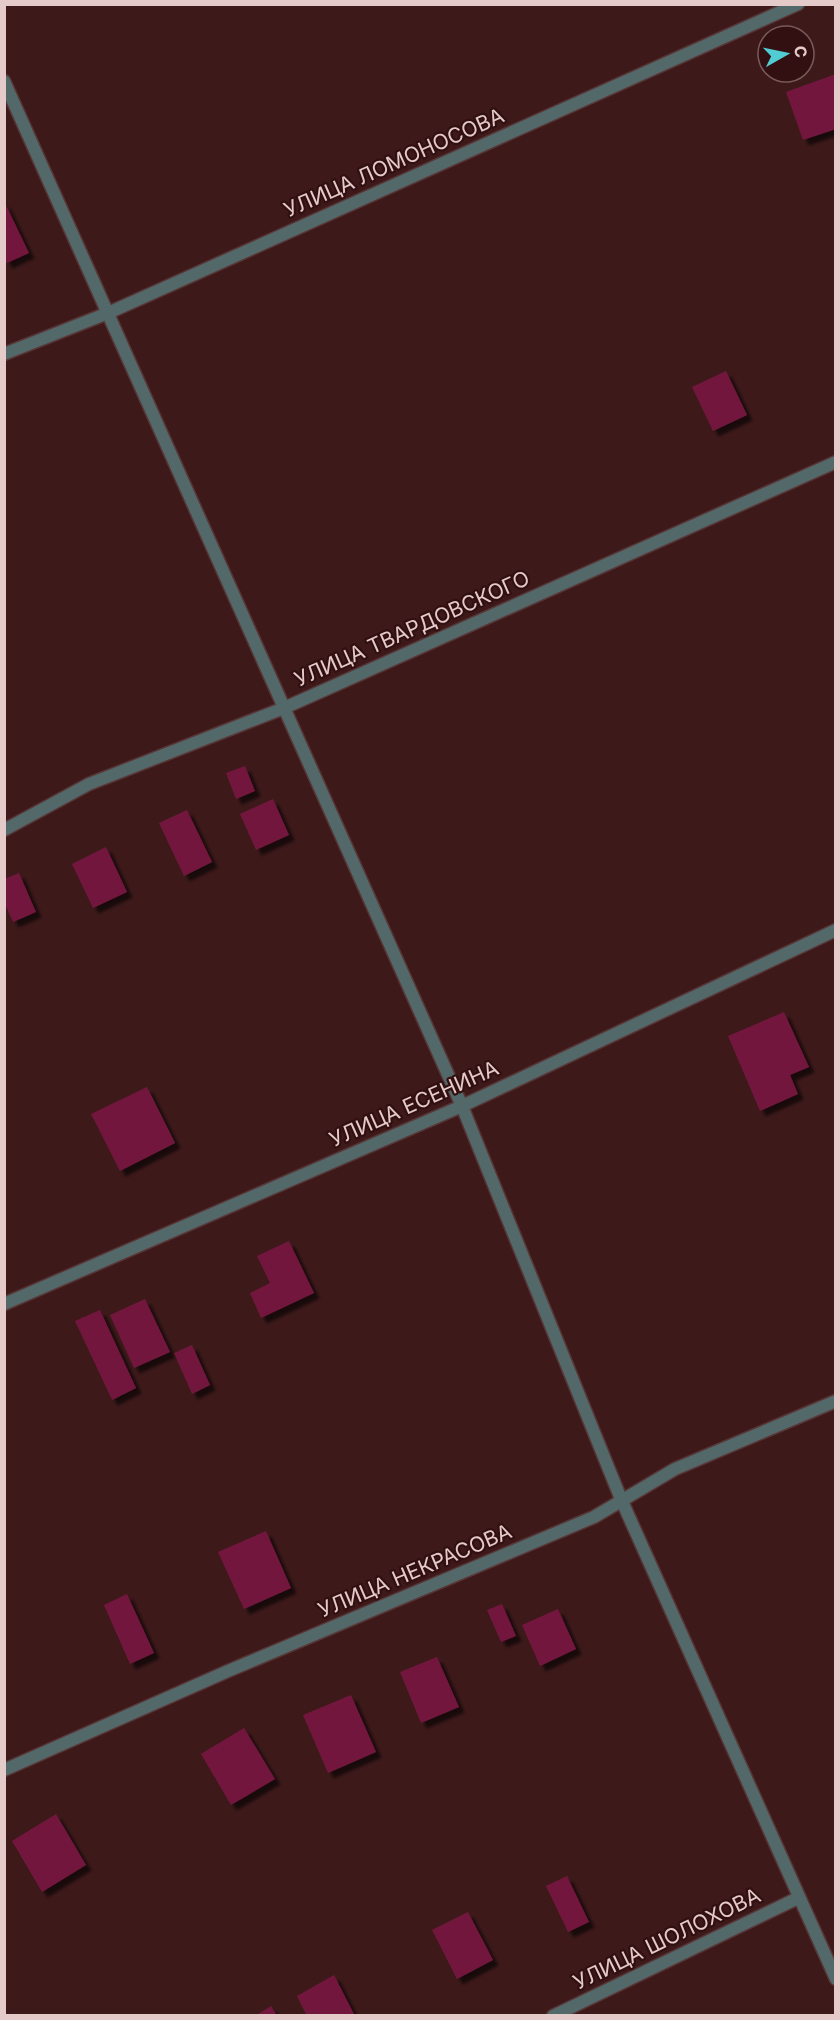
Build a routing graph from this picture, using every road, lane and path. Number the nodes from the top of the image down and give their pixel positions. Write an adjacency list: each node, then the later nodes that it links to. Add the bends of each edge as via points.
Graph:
1 (798, 4): 3 (street, УЛИЦА ЛОМОНОСОВА)
2 (4, 81): 3 (street)
3 (108, 314): 4 (street, УЛИЦА ЛОМОНОСОВА); 6 (street)
4 (4, 354)
5 (836, 462): 6 (street, УЛИЦА ТВАРДОВСКОГО)
6 (284, 708): 7 (street, УЛИЦА ТВАРДОВСКОГО, via 89,784); 9 (street)
7 (4, 830)
8 (836, 930): 9 (street, УЛИЦА ЕСЕНИНА)
9 (462, 1106): 10 (street, УЛИЦА ЕСЕНИНА); 12 (street)
10 (4, 1304)
11 (836, 1401): 12 (street, УЛИЦА НЕКРАСОВА, via 675,1469)
12 (621, 1499): 13 (street, УЛИЦА НЕКРАСОВА, via 594,1517); 14 (street)
13 (4, 1770)
14 (798, 1898): 15 (street); 16 (street, УЛИЦА ШОЛОХОВА)
15 (836, 1979)
16 (553, 2016)

